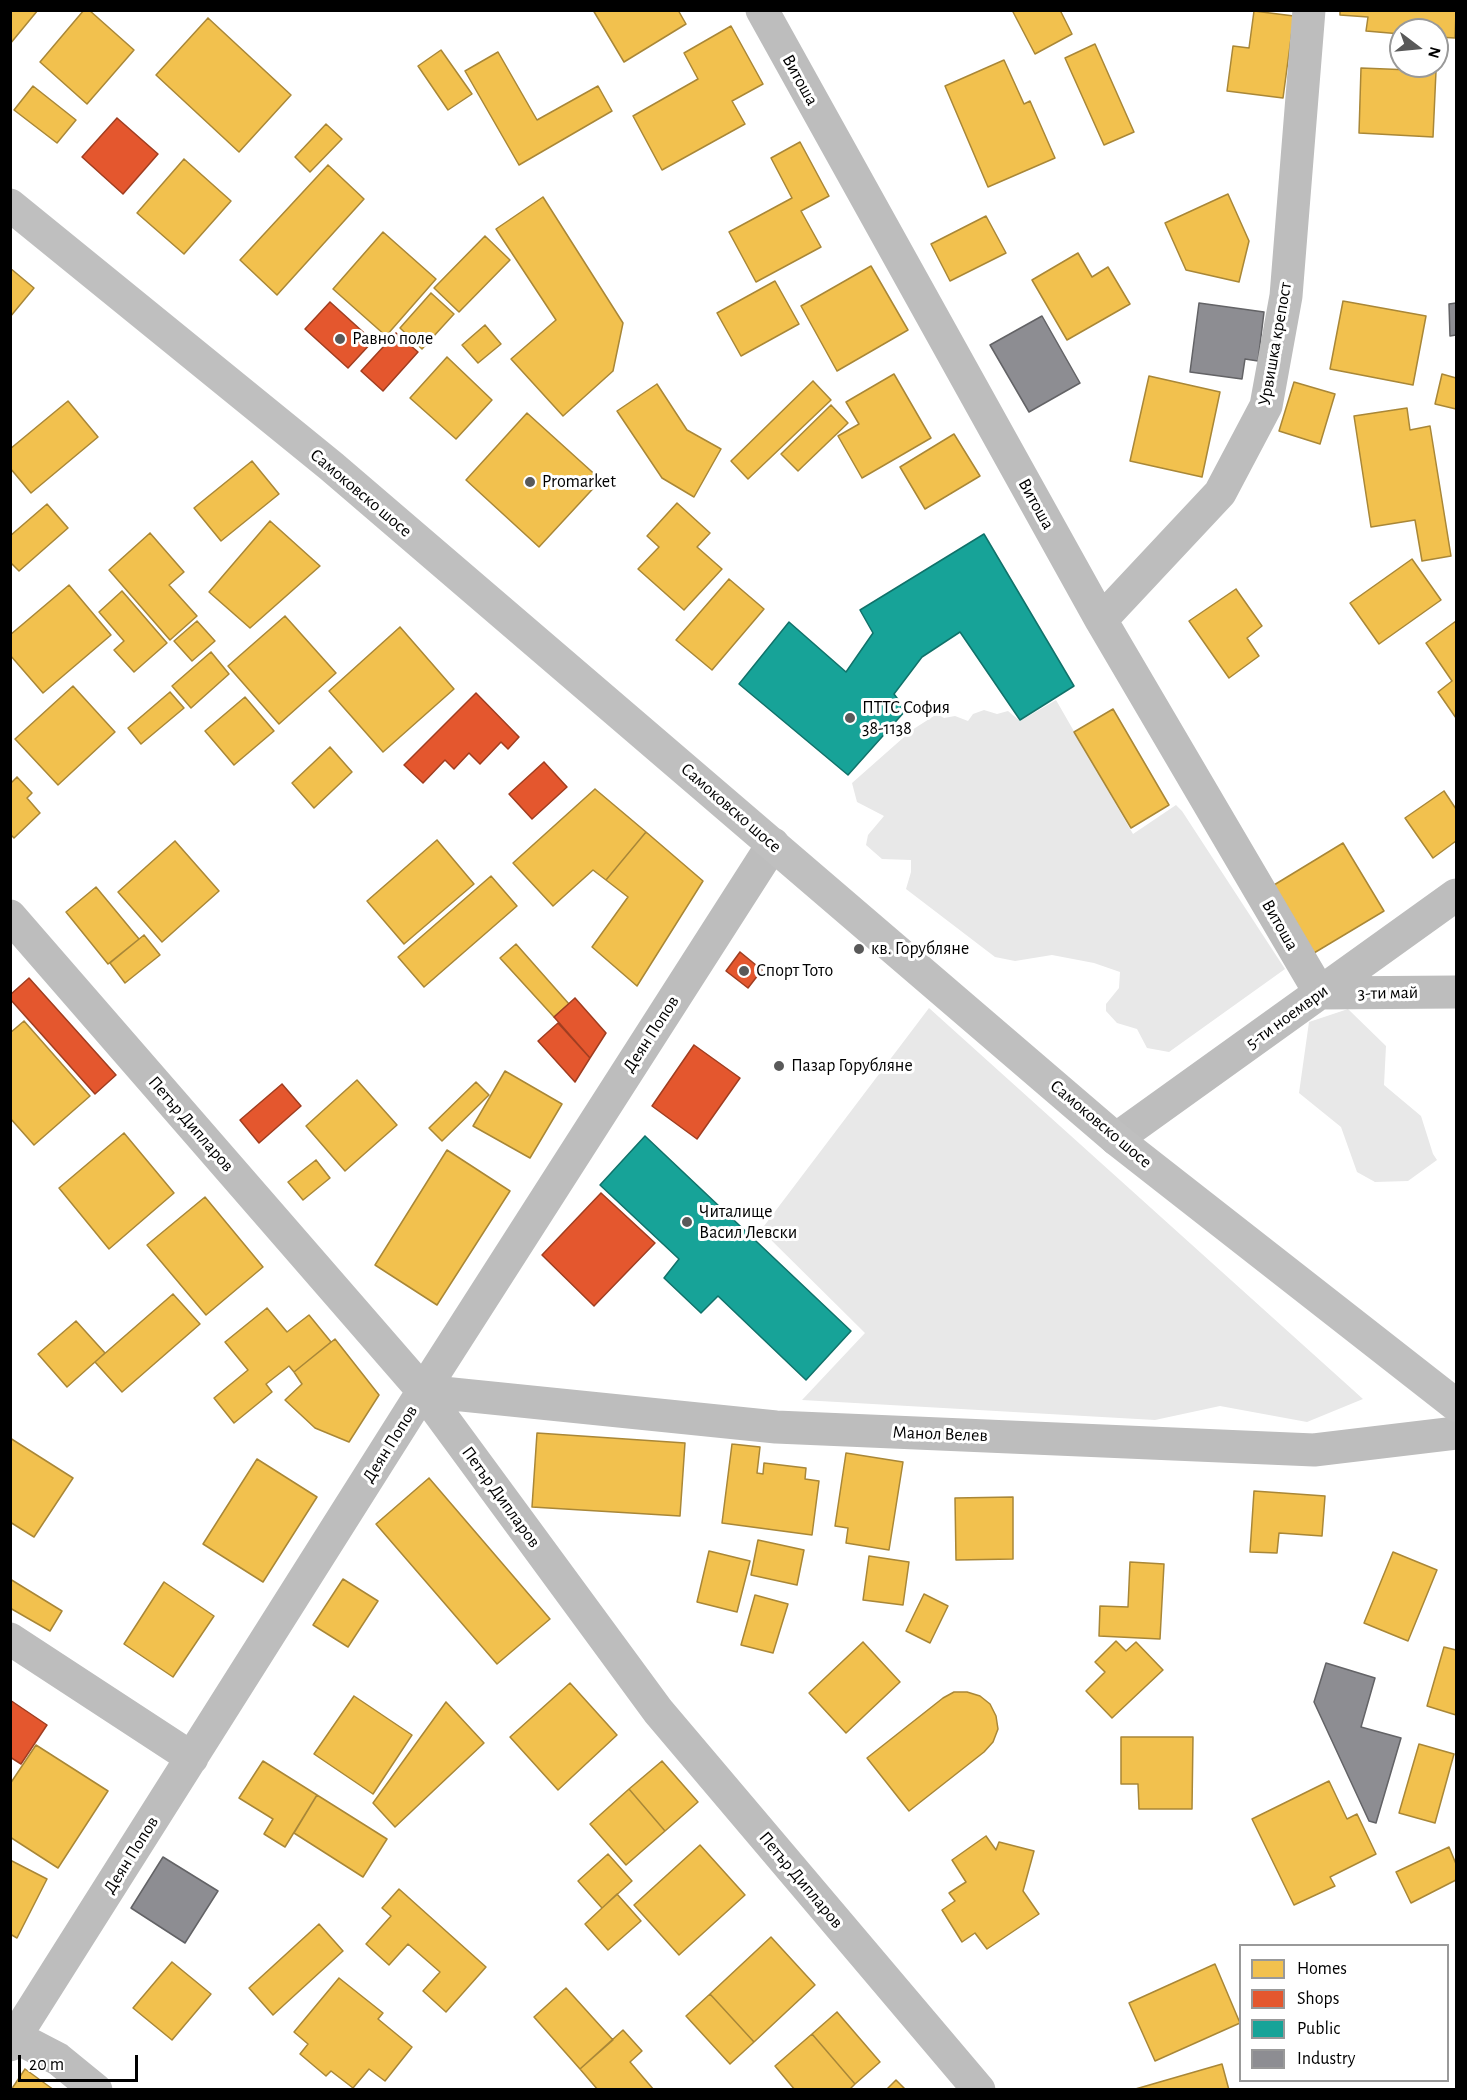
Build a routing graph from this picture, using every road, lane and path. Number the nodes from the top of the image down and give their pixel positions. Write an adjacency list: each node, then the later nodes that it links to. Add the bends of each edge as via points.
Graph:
1 (762, 10): 4 (street, Витоша)
2 (1309, 10): 4 (street, Урвишка крепост, via 1286,296 1266,406 1220,493)
3 (10, 205): 5 (main road, Самоковско шосе, via 331,466)
4 (1101, 620): 9 (street, Витоша)
5 (773, 844): 10 (main road, Самоковско шосе); 11 (street, Деян Попов)
6 (1456, 895): 9 (street, 5-ти ноември)
7 (10, 916): 11 (street, Петър Дипларов)
8 (1456, 992): 9 (street, 3-ти май)
9 (1320, 993): 10 (street, 5-ти ноември)
10 (1116, 1139): 12 (main road, Самоковско шосе)
11 (423, 1391): 13 (street, Манол Велев, via 776,1427 1314,1450); 15 (street, Деян Попов); 18 (street, Петър Дипларов, via 658,1710)
12 (1456, 1405)
13 (1456, 1433)
14 (10, 1639): 15 (street)
15 (192, 1758): 16 (street, Деян Попов)
16 (12, 2038): 17 (street, via 58,2059)
17 (96, 2090)
18 (979, 2090)

